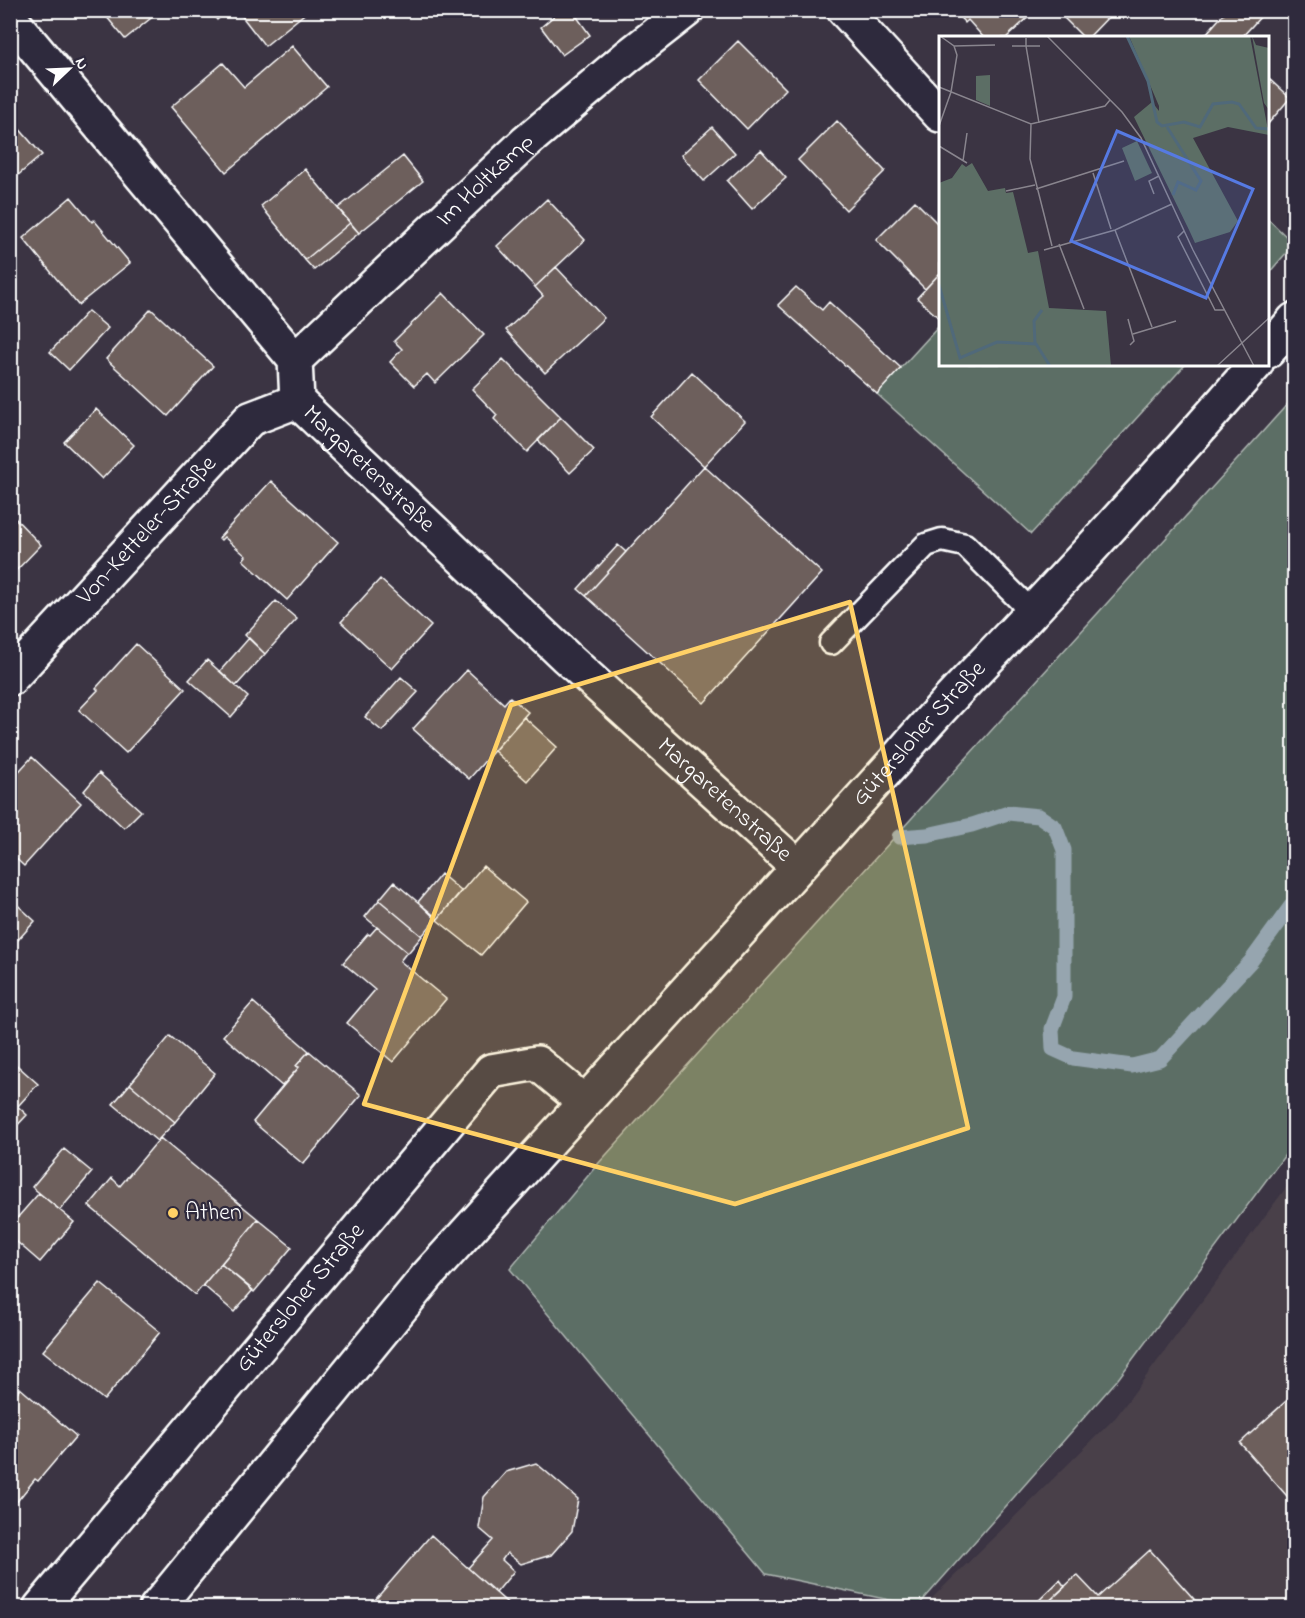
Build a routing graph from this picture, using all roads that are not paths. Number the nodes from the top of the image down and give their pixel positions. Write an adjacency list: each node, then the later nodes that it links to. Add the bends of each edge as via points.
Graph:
1 (687, 10): 7 (street, Im Holtkamp, via 526,142)
2 (844, 10): 4 (street)
3 (10, 18): 7 (street)
4 (939, 114)
5 (1294, 320): 6 (street)
6 (1269, 350)
7 (295, 360): 9 (street, Margaretenstraße)
8 (1254, 366): 10 (street, Gütersloher Straße)
9 (297, 401): 12 (street, Von-Ketteler-Straße, via 249,419); 13 (street, Margaretenstraße, via 566,657)
10 (1032, 612): 11 (lane, via 965,545 942,540 926,544); 13 (street, Gütersloher Straße, via 925,724)
11 (831, 643)
12 (10, 679)
13 (798, 867): 14 (street, Gütersloher Straße)
14 (584, 1102): 15 (street, Gütersloher Straße, via 537,1063 491,1071); 16 (street, Gütersloher Straße, via 428,1276)
15 (40, 1608)
16 (156, 1608)

